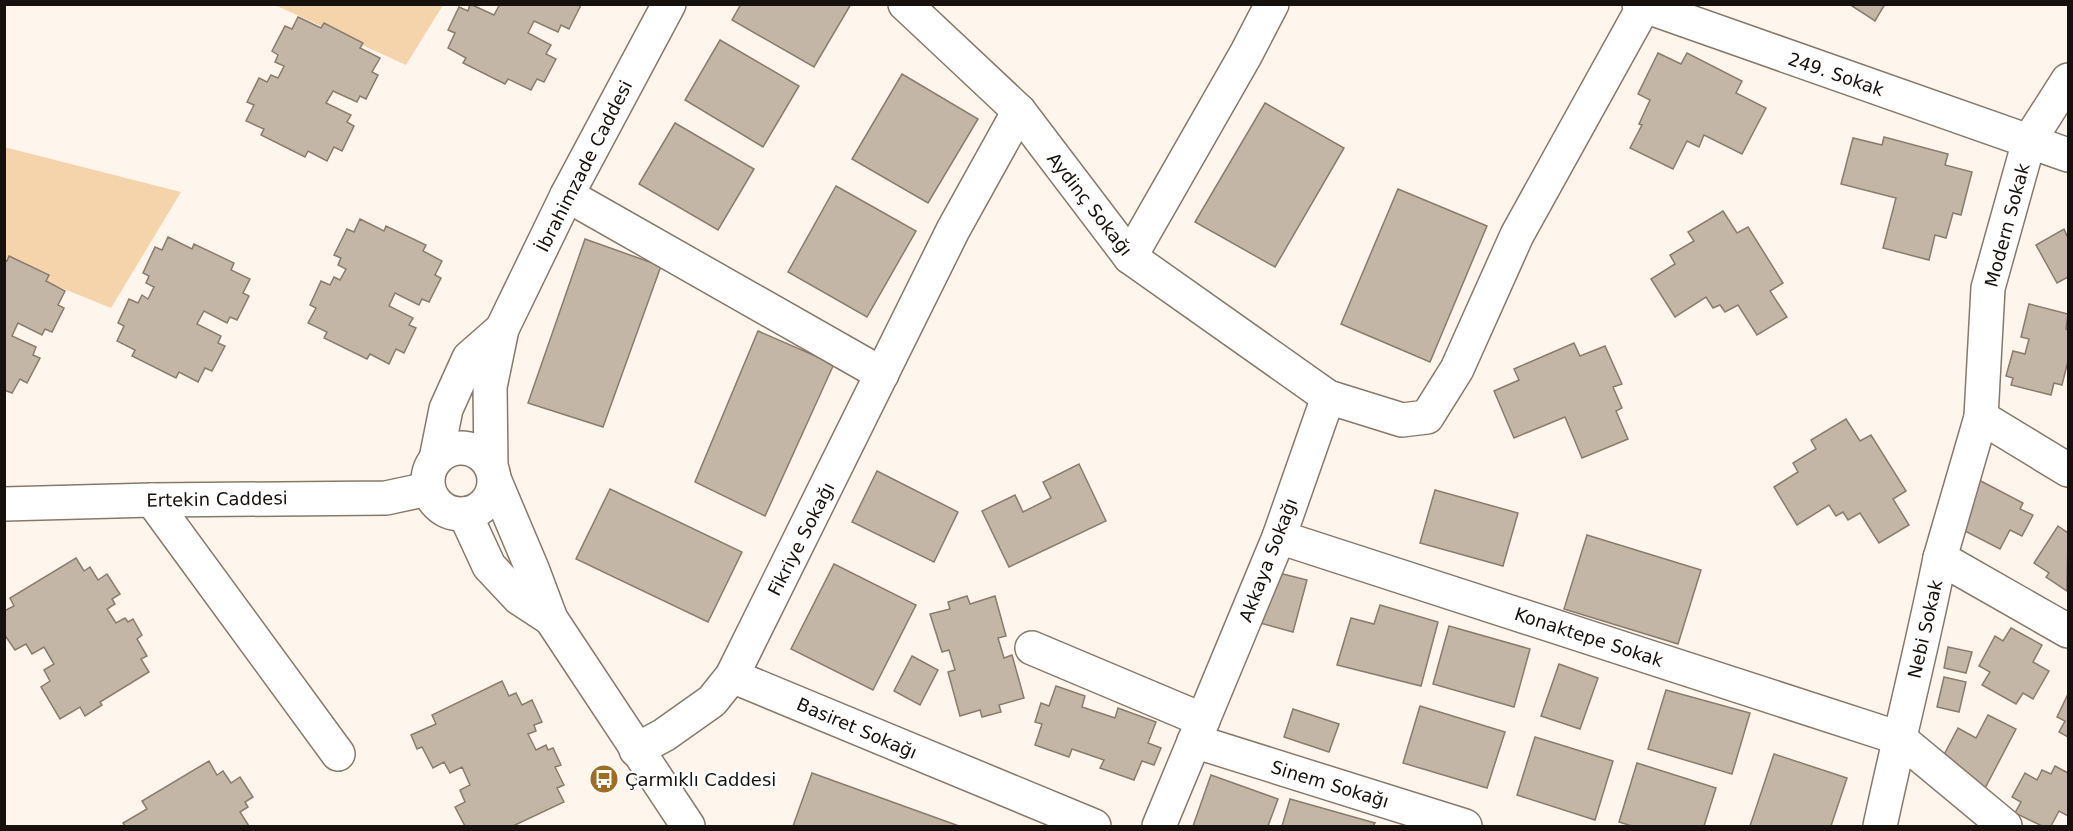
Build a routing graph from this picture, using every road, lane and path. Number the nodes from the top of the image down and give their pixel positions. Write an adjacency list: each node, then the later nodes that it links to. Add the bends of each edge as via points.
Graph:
1 (669, 4): 9 (street, İbrahimzade Caddesi)
2 (905, 4): 6 (street, Aydinç Sokağı)
3 (1272, 4): 10 (street)
4 (1643, 5): 7 (street, 249. Sokak); 13 (street, Aydinç Sokağı, via 1517,235 1457,369 1427,417 1402,420)
5 (2068, 81): 7 (street, Modern Sokak)
6 (1019, 111): 10 (street, Aydinç Sokağı); 12 (street, Fikriye Sokağı, via 953,230)
7 (2029, 141): 8 (street, 249. Sokak); 14 (street, Modern Sokak, via 1988,288)
8 (2068, 155)
9 (567, 195): 11 (street, İbrahimzade Caddesi); 12 (street)
10 (1130, 257): 13 (street, Aydinç Sokağı)
11 (502, 329): 16 (street, İbrahimzade Caddesi, via 490,387); 17 (street, İbrahimzade Caddesi, via 469,358 446,409)
12 (876, 388): 26 (street, Fikriye Sokağı)
13 (1328, 397): 21 (street, Akkaya Sokağı)
14 (1982, 417): 15 (street); 22 (street, Modern Sokak)
15 (2068, 470)
16 (493, 473): 17 (street, via 480,454 465,447 449,449); 20 (street, via 491,497 480,509); 23 (street)
17 (432, 474): 18 (street, Ertekin Caddesi, via 386,498); 20 (street, via 435,503 449,512)
18 (152, 500): 19 (street, Ertekin Caddesi); 30 (street)
19 (4, 504)
20 (465, 514): 23 (street, via 489,566 519,598)
21 (1279, 537): 27 (street, Akkaya Sokağı); 28 (street, Konaktepe Sokak)
22 (1940, 558): 24 (street, Nebi Sokak); 28 (street, Nebi Sokak)
23 (551, 619): 29 (street)
24 (2068, 631)
25 (1032, 648): 27 (street)
26 (732, 676): 29 (street, via 712,701); 32 (street, Basiret Sokağı)
27 (1198, 731): 33 (street, Akkaya Sokağı); 34 (street, Sinem Sokağı)
28 (1899, 738): 35 (street, Nebi Sokak); 36 (street)
29 (636, 750): 31 (street)
30 (338, 754)
31 (688, 826)
32 (1094, 826)
33 (1159, 826)
34 (1465, 826)
35 (1880, 826)
36 (2005, 826)

